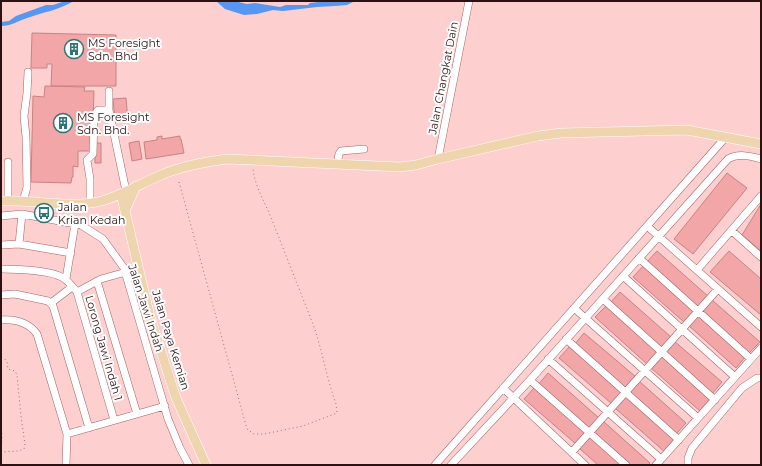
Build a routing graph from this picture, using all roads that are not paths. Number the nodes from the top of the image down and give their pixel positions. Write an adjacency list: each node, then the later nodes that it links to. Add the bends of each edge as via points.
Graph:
1 (469, 1): 8 (street, Jalan Changkat Dain)
2 (28, 72): 16 (street, via 24,116 27,188)
3 (109, 91): 4 (street)
4 (108, 110): 13 (street); 17 (street, via 98,110 94,116 93,154 87,160)
5 (724, 138): 6 (main road); 8 (main road, via 688,130 561,132); 22 (street)
6 (761, 144)
7 (364, 149): 11 (street, via 341,151)
8 (438, 159): 11 (main road, via 400,167)
9 (761, 159): 24 (street, via 739,155 728,159)
10 (8, 162): 15 (street)
11 (337, 164): 12 (main road, via 227,159 204,162 163,174)
12 (136, 186): 13 (main road); 18 (main road)
13 (124, 193): 17 (main road, via 102,201); 18 (main road, Jalan Paya Kemian)
14 (761, 196): 23 (street)
15 (5, 201): 16 (main road)
16 (23, 202): 17 (main road)
17 (90, 202)
18 (125, 211): 74 (main road, Jalan Paya Kemian, via 150,317 176,398)
19 (22, 214): 20 (street, Jalan Jawi Indah); 21 (street, Jalan Jawi Indah); 25 (street)
20 (1, 216)
21 (76, 224): 27 (street); 32 (street, Jalan Jawi Indah, via 103,239)
22 (647, 226): 24 (street); 41 (street)
23 (732, 231): 28 (street); 31 (street)
24 (659, 236): 29 (street); 31 (street)
25 (19, 244): 26 (street); 27 (street)
26 (1, 245)
27 (71, 253): 34 (street)
28 (761, 257)
29 (639, 258): 33 (street); 42 (street)
30 (1, 269): 34 (street, via 16,268 45,272)
31 (697, 270): 36 (street)
32 (126, 272): 35 (street); 60 (street, Jalan Jawi Indah)
33 (623, 276): 39 (street); 46 (street)
34 (66, 279): 37 (street, Lorong Jawi Indah 1)
35 (98, 281): 37 (street); 62 (street)
36 (718, 289): 42 (street); 45 (street)
37 (74, 290): 40 (street); 64 (street, Lorong Jawi Indah 1)
38 (1, 295): 40 (street, via 15,294)
39 (603, 299): 43 (street); 49 (street)
40 (51, 303): 65 (street)
41 (574, 308): 43 (street); 56 (street)
42 (698, 311): 46 (street); 51 (street)
43 (585, 318): 47 (street); 52 (street)
44 (1, 320): 67 (street, via 13,319 22,322 32,326 37,334)
45 (761, 327)
46 (682, 329): 49 (street); 53 (street)
47 (566, 339): 50 (street); 57 (street)
48 (761, 348): 51 (street)
49 (662, 352): 52 (street); 59 (street)
50 (548, 359): 55 (street); 61 (street)
51 (751, 359): 53 (street)
52 (644, 371): 57 (street); 63 (street)
53 (735, 378): 59 (street)
54 (761, 378): 78 (street, via 742,388 692,448)
55 (530, 380): 58 (street); 66 (street)
56 (503, 388): 58 (street); 71 (street)
57 (625, 392): 61 (street); 68 (street)
58 (513, 398): 69 (street); 75 (street)
59 (715, 400): 63 (street)
60 (165, 406): 62 (street); 73 (street, Jalan Jawi Indah)
61 (608, 412): 66 (street); 70 (street)
62 (137, 414): 64 (street)
63 (698, 418): 68 (street)
64 (114, 420): 65 (street)
65 (89, 428): 67 (street)
66 (589, 433): 69 (street); 77 (street)
67 (67, 434): 72 (street)
68 (678, 440): 70 (street)
69 (572, 452): 76 (street)
70 (659, 462)
71 (437, 464)
72 (66, 465)
73 (189, 465)
74 (206, 465)
75 (451, 465)
76 (585, 465)
77 (626, 465)
78 (688, 465)

